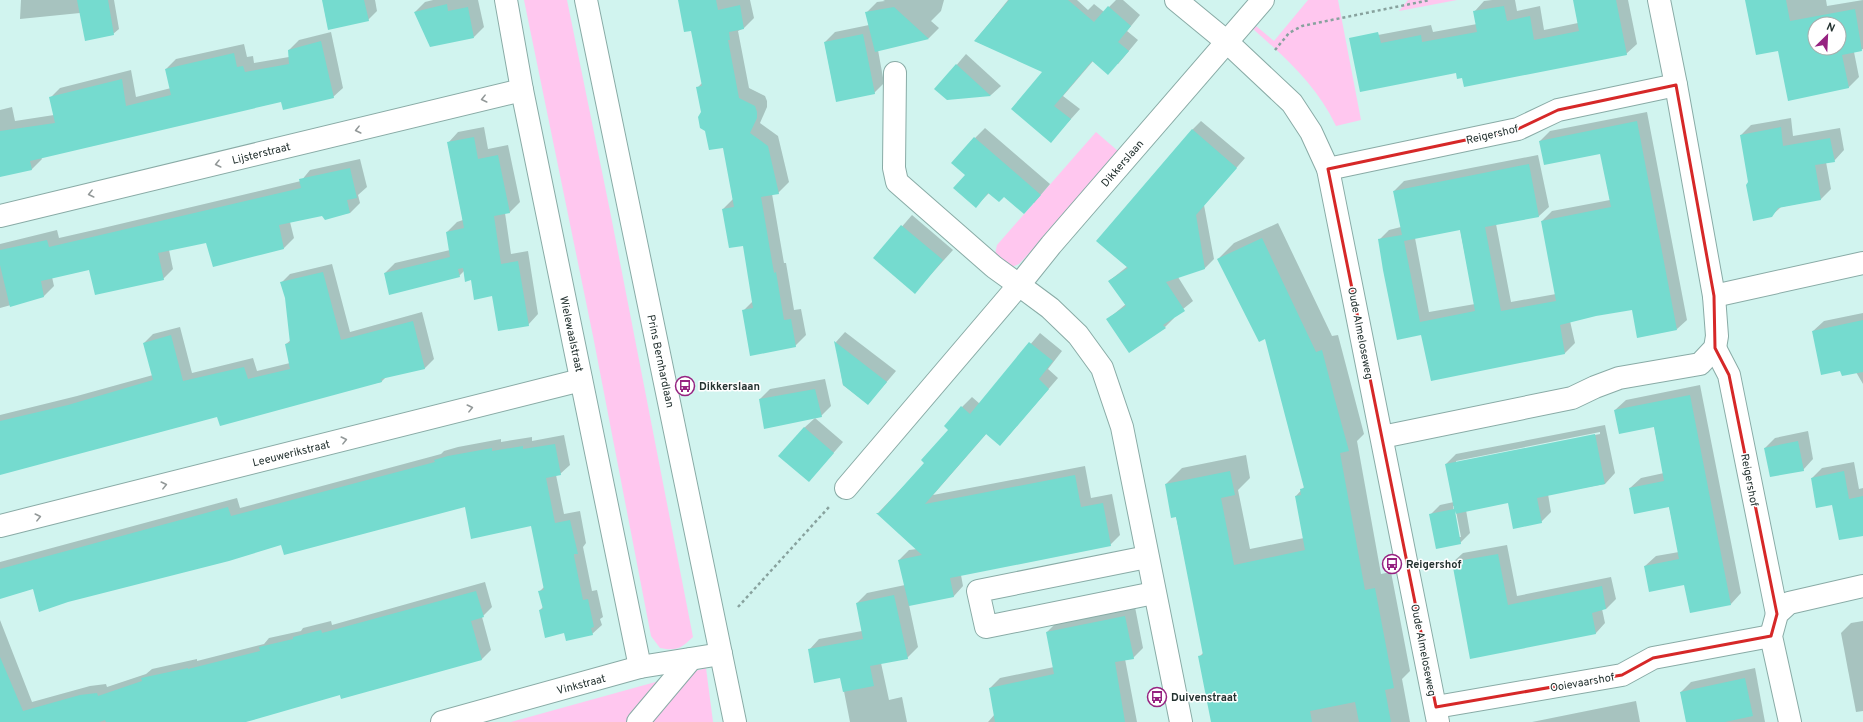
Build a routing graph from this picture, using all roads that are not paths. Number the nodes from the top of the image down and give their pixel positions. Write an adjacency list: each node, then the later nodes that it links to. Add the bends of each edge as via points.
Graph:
1 (506, 0): 9 (street, Wielewaalstraat)
2 (586, 0): 25 (street, Prins Bernhardlaan)
3 (1176, 0): 6 (street, Oude Almeloseweg)
4 (1263, 0): 6 (street, Dikkerslaan)
5 (1658, 0): 8 (street)
6 (1227, 42): 10 (street, Oude Almeloseweg, via 1292,103 1311,132); 13 (street, Dikkerslaan)
7 (895, 73): 13 (street, via 894,168 897,182 994,267)
8 (1676, 85): 10 (street, Reigershof, via 1558,110 1518,129); 14 (street)
9 (522, 90): 11 (street, Lijsterstraat, one-way to 11); 16 (street, Wielewaalstraat)
10 (1328, 169): 17 (street, Oude Almeloseweg)
11 (0, 216)
12 (1863, 263): 14 (street)
13 (1019, 285): 18 (street, Dikkerslaan); 20 (street, via 1050,308 1078,336 1102,368 1122,426)
14 (1714, 296): 15 (street, via 1718,336)
15 (1715, 348): 17 (street, via 1700,364 1620,378 1572,398); 23 (street, Reigershof, via 1729,375)
16 (581, 380): 19 (street, Leeuwerikstraat, one-way to 16); 27 (street, Wielewaalstraat)
17 (1382, 437): 28 (street, Oude Almeloseweg)
18 (846, 488)
19 (0, 526)
20 (1147, 557): 22 (street); 22 (street, via 978,591 986,627)
21 (1863, 586): 23 (street, via 1789,603)
22 (1154, 593): 32 (street)
23 (1777, 614): 24 (street)
24 (1771, 636): 28 (street, Ooievaarshof, via 1653,658 1622,675); 33 (street)
25 (721, 654): 26 (street, Vinkstraat); 31 (street, Prins Bernhardlaan)
26 (690, 660): 27 (street, Vinkstraat); 30 (street)
27 (640, 667): 29 (street, Vinkstraat)
28 (1437, 714)
29 (442, 722)
30 (638, 722)
31 (735, 722)
32 (1181, 722)
33 (1790, 722)

